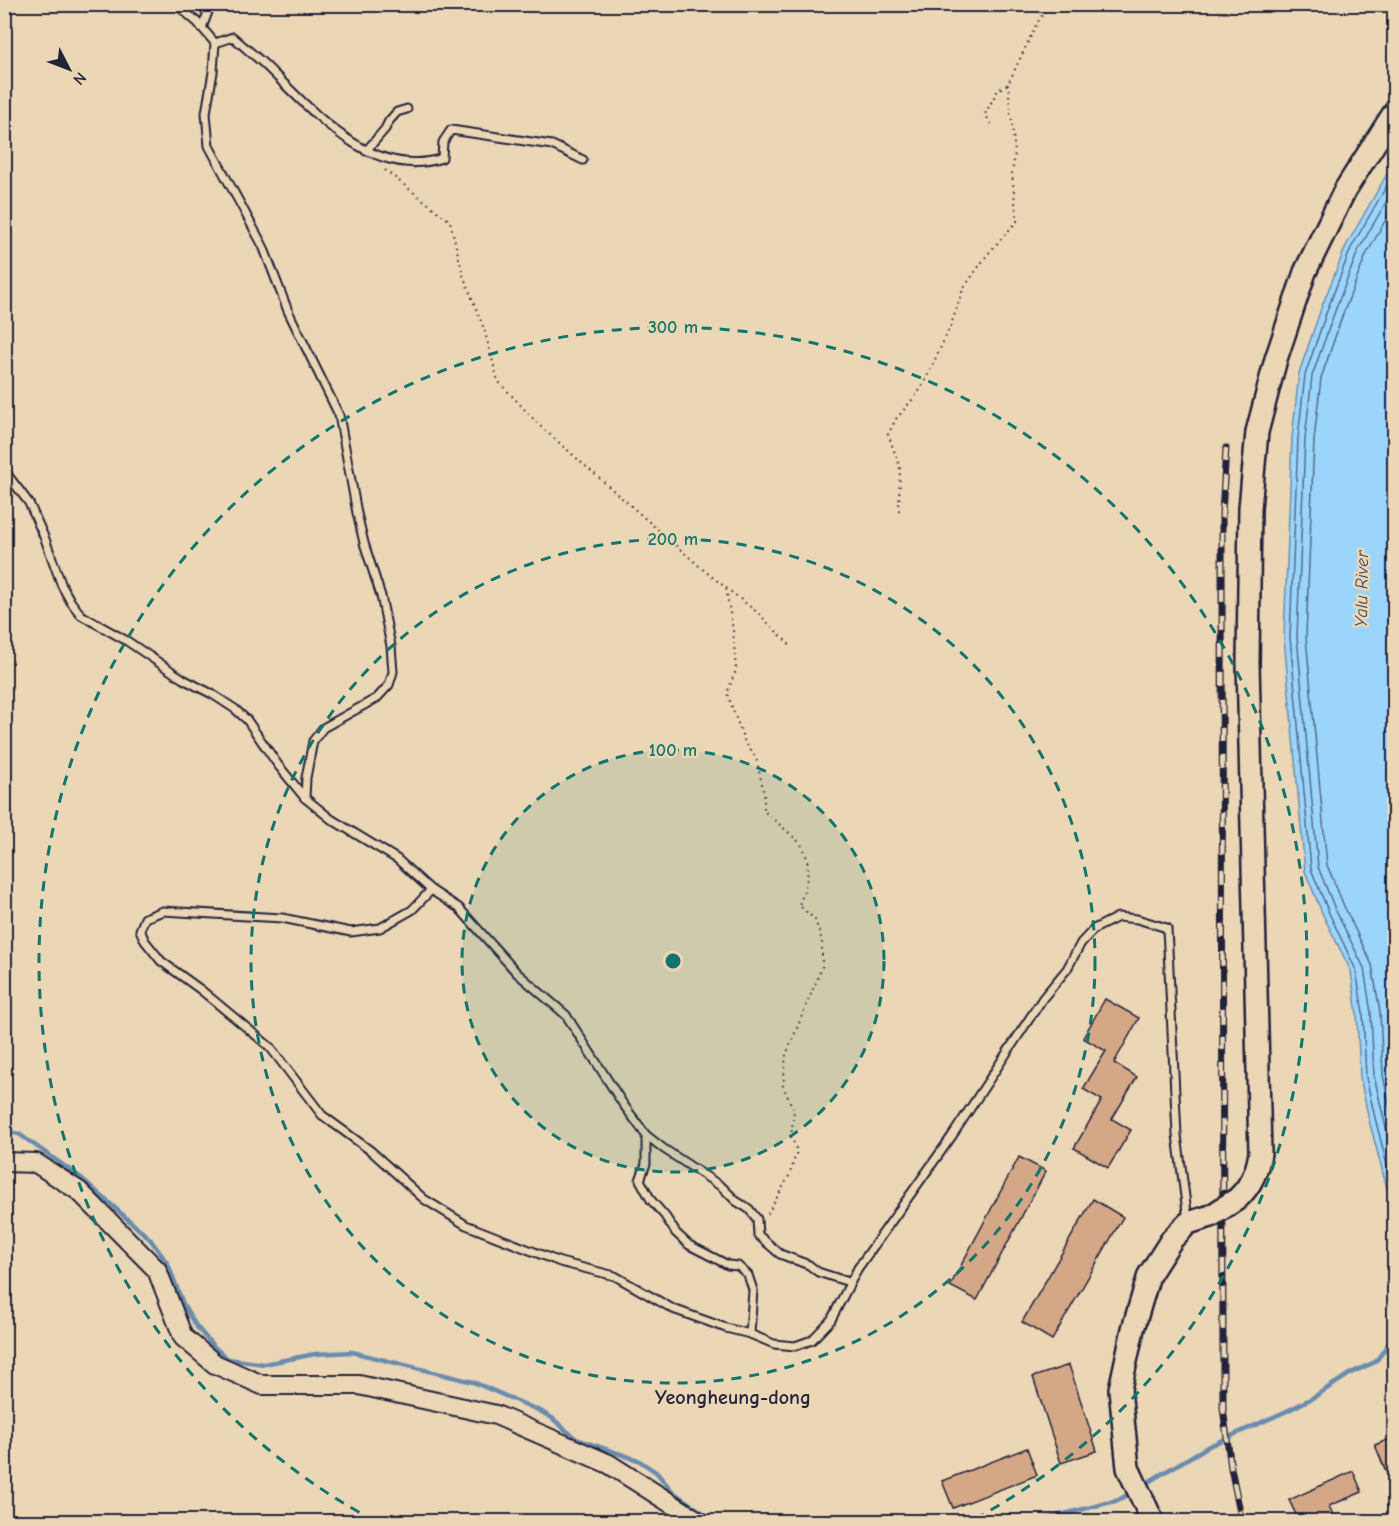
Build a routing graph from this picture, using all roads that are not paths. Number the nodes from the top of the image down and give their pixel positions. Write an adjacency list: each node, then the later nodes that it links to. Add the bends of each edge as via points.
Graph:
1 (176, 4): 3 (lane)
2 (211, 4): 3 (lane)
3 (202, 28): 4 (lane)
4 (215, 43): 7 (lane, via 233,37 314,113); 10 (lane, via 206,113 209,146 263,246 288,311 339,416 357,513 391,646 393,672 388,685 377,698 323,728 313,741)
5 (407, 109): 7 (lane, via 397,112)
6 (1395, 113): 14 (main road, bridge, via 1345,190 1305,272 1257,432 1250,508 1248,663 1260,1153 1257,1172 1246,1191 1211,1216)
7 (366, 151): 8 (lane, via 396,161 427,163 442,158 443,142 451,129 552,146)
8 (582, 160)
9 (4, 470): 10 (lane, via 29,503 62,586 81,615 235,709)
10 (306, 798): 11 (lane, via 331,819 397,859)
11 (431, 890): 12 (lane, via 459,908 517,973 566,1015); 16 (lane, via 412,910 380,928 351,932 282,918 163,910 145,918 140,930 161,961 270,1047 322,1115 371,1151 424,1199 466,1225 560,1262 615,1276 673,1309)
12 (646, 1135): 15 (lane, via 749,1209 757,1219 762,1241 818,1272); 16 (lane, via 646,1164 640,1180 651,1200 689,1245 728,1265 738,1266 748,1275 753,1290)
13 (4, 1162): 17 (street, via 36,1163 79,1191 157,1270 183,1337 214,1364 262,1385 359,1385 496,1415 609,1464)
14 (1188, 1222): 15 (lane, via 1177,1135 1167,928 1118,917 1094,929 1081,943 1067,969 1043,998); 18 (main road, via 1149,1275 1120,1389 1128,1468)
15 (849, 1282): 16 (lane, via 831,1320 812,1340 795,1346 774,1344)
16 (750, 1334)
17 (700, 1521)
18 (1153, 1521)

